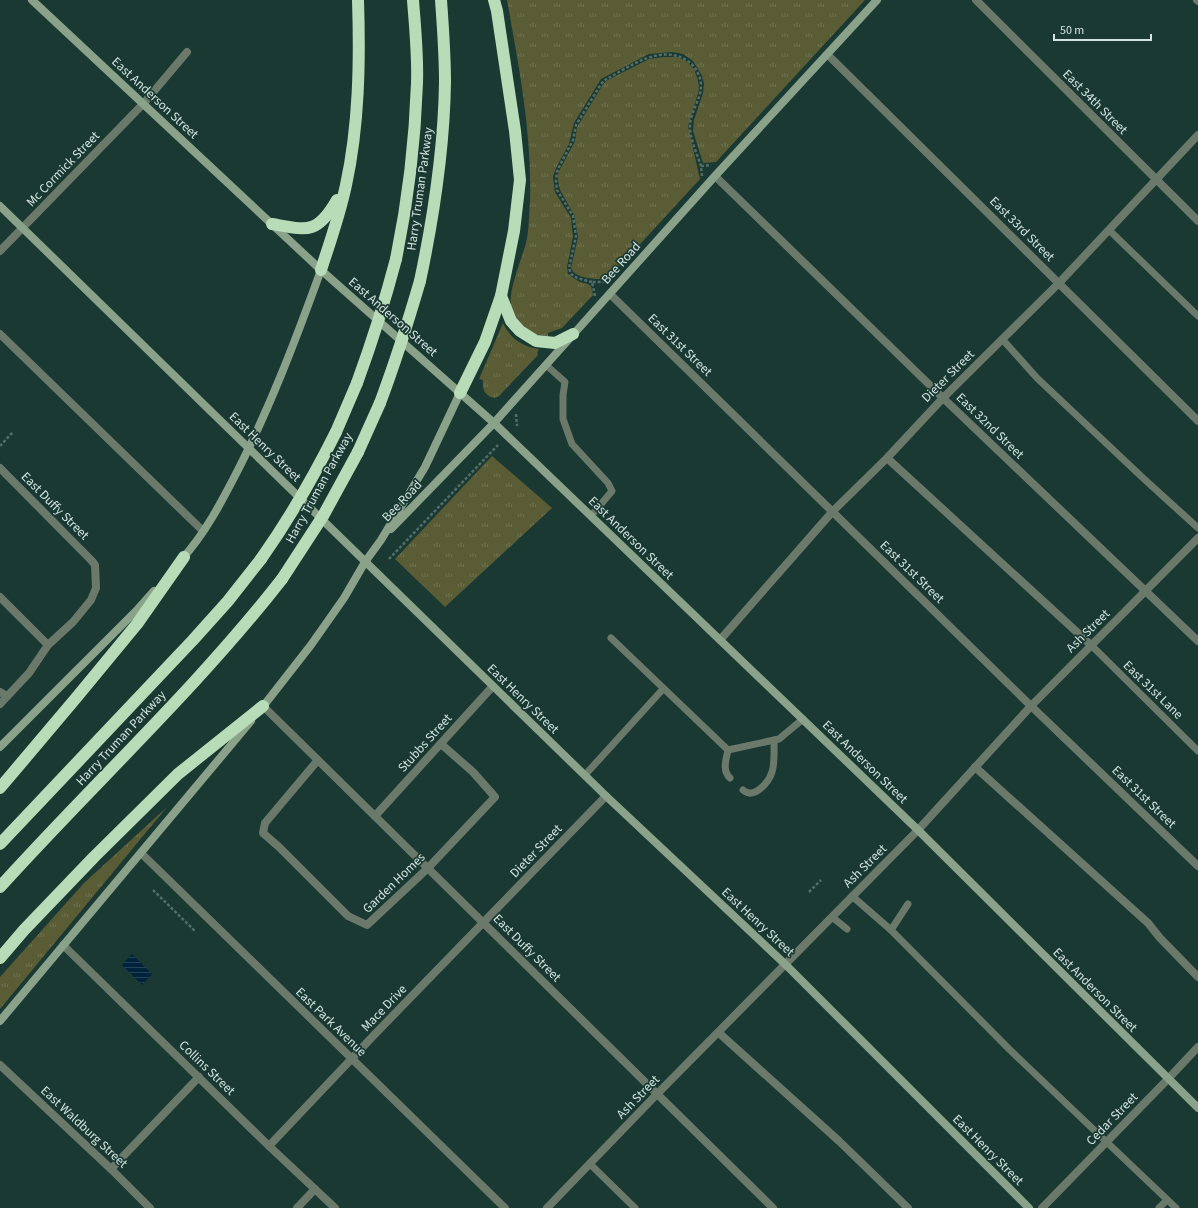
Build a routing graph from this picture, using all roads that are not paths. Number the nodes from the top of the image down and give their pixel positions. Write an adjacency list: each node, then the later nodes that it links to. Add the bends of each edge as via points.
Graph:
1 (32, 0): 10 (main road, East Anderson Street)
2 (358, 0): 14 (highway, via 360,46 355,129)
3 (413, 0): 73 (highway, Harry Truman Parkway, bridge, via 417,81 415,131 406,205 386,300 372,344 336,432 283,528 228,601)
4 (441, 0): 77 (highway, Harry Truman Parkway, bridge, via 445,81 443,133 431,228 420,281 396,362 358,452 323,516 282,579 250,619 215,660)
5 (494, 0): 24 (highway, via 515,131 520,180 514,231)
6 (877, 0): 9 (main road, Bee Road)
7 (976, 0): 13 (street, East 34th Street)
8 (187, 52): 10 (street, Mc Cormick Street)
9 (828, 54): 12 (main road, Bee Road); 22 (street, East 33rd Street)
10 (144, 103): 17 (main road, East Anderson Street); 18 (street, Mc Cormick Street)
11 (1198, 135): 13 (street, Dieter Street)
12 (716, 176): 23 (main road, Bee Road); 31 (street, East 32nd Street)
13 (1156, 180): 16 (street, East 34th Street); 19 (street, Dieter Street)
14 (346, 186): 17 (highway, via 330,214 315,227 302,229); 21 (highway)
15 (0, 206): 18 (main road, East Henry Street)
16 (1198, 221)
17 (272, 224): 21 (main road, East Anderson Street)
18 (22, 228): 20 (street, Mc Cormick Street); 34 (main road, East Henry Street)
19 (1109, 230): 22 (street, Dieter Street); 25 (lane)
20 (0, 251)
21 (321, 270): 30 (main road, East Anderson Street); 34 (main road, via 288,361)
22 (1059, 283): 28 (street, Dieter Street); 32 (street, East 33rd Street)
23 (610, 294): 27 (main road, Bee Road); 37 (street, East 31st Street)
24 (501, 296): 27 (highway, via 511,321 520,331 536,341 555,343); 30 (highway, via 485,342)
25 (1198, 316)
26 (0, 334): 40 (street)
27 (573, 334): 29 (main road, Bee Road)
28 (1002, 339): 31 (street, Dieter Street); 39 (lane, via 1037,378)
29 (546, 365): 33 (main road, Bee Road); 38 (lane, via 565,382 563,420 572,444 608,483 612,491)
30 (460, 393): 33 (main road, East Anderson Street); 42 (main road, via 425,467)
31 (943, 398): 35 (street, Dieter Street); 45 (street, East 32nd Street)
32 (1198, 421)
33 (494, 423): 38 (main road, East Anderson Street); 42 (main road, Bee Road)
34 (249, 448): 40 (main road); 44 (main road, East Henry Street)
35 (887, 458): 37 (street, Dieter Street); 51 (street)
36 (0, 468): 50 (street, East Duffy Street, via 95,565 96,588 92,600 74,622)
37 (833, 511): 48 (street, Dieter Street); 57 (street, East 31st Street)
38 (591, 516): 48 (main road, East Anderson Street)
39 (1198, 528)
40 (203, 531): 43 (main road)
41 (1198, 538): 45 (street, Ash Street)
42 (381, 540): 44 (main road)
43 (184, 557): 61 (main road, via 138,609); 68 (highway, via 137,624)
44 (366, 562): 52 (main road, East Henry Street); 56 (main road, via 311,645)
45 (1145, 590): 49 (street, East 32nd Street); 51 (street, Ash Street)
46 (0, 597): 50 (street)
47 (611, 638): 53 (lane)
48 (720, 640): 58 (main road, East Anderson Street)
49 (1198, 641)
50 (48, 645): 54 (street, via 29,673)
51 (1090, 645): 57 (street, Ash Street); 63 (lane, East 31st Lane)
52 (493, 686): 60 (street, Stubbs Street); 66 (main road, East Henry Street)
53 (662, 689): 62 (lane); 66 (lane)
54 (4, 694): 55 (street)
55 (0, 704)
56 (263, 706): 64 (street, East Duffy Street); 74 (main road); 85 (highway, via 178,774 94,857)
57 (1031, 706): 65 (street, Ash Street); 75 (street, East 31st Street)
58 (803, 719): 59 (lane, via 779,739); 72 (main road, East Anderson Street)
59 (774, 740): 62 (lane); 69 (lane, via 772,771 767,781 751,794)
60 (441, 744): 71 (street, Stubbs Street); 76 (street, Garden Homes, via 473,772 495,797)
61 (0, 747)
62 (728, 750): 67 (lane, via 725,764 726,774)
63 (1198, 751)
64 (318, 760): 71 (street, East Duffy Street); 76 (street, Garden Homes, via 265,823 263,833 348,916 367,925)
65 (975, 767): 72 (street, Ash Street); 87 (street, via 1148,923)
66 (585, 775): 70 (main road, East Henry Street)
67 (730, 778)
68 (0, 788)
69 (743, 790)
70 (606, 796): 81 (street, Dieter Street); 86 (main road, East Henry Street)
71 (375, 816): 76 (street, East Duffy Street)
72 (918, 830): 78 (street, Ash Street); 94 (main road, East Anderson Street)
73 (0, 844)
74 (141, 853): 84 (main road); 91 (street, East Park Avenue)
75 (1198, 866)
76 (428, 868): 81 (street, East Duffy Street)
77 (0, 887)
78 (852, 896): 80 (street, Ash Street); 83 (lane)
79 (908, 904): 83 (lane)
80 (832, 917): 82 (lane); 86 (street, Ash Street)
81 (484, 923): 91 (street, Mace Drive); 95 (street, East Duffy Street)
82 (847, 929)
83 (891, 930): 97 (lane)
84 (63, 946): 88 (main road); 93 (street, Collins Street)
85 (0, 958)
86 (786, 965): 89 (street, Ash Street); 111 (main road, East Henry Street)
87 (1198, 977)
88 (0, 1021)
89 (719, 1033): 95 (street, Ash Street); 110 (street, via 839,1141)
90 (1198, 1047): 94 (street, Cedar Street)
91 (352, 1059): 98 (street, Mace Drive); 106 (street, East Park Avenue)
92 (0, 1065): 100 (street, East Waldburg Street)
93 (199, 1077): 98 (street, Collins Street); 100 (street)
94 (1168, 1079): 96 (main road, East Anderson Street); 97 (street, Cedar Street)
95 (657, 1094): 99 (street, Ash Street); 109 (street, East Duffy Street)
96 (1198, 1108)
97 (1106, 1142): 102 (lane); 112 (street, Cedar Street)
98 (269, 1146): 101 (street, Collins Street)
99 (590, 1164): 107 (street, Ash Street); 108 (lane)
100 (110, 1169): 103 (street, East Waldburg Street)
101 (315, 1189): 104 (street); 105 (street, Collins Street)
102 (1167, 1200): 113 (lane); 114 (lane)
103 (150, 1208)
104 (297, 1208)
105 (335, 1208)
106 (505, 1208)
107 (547, 1208)
108 (635, 1208)
109 (773, 1208)
110 (908, 1208)
111 (1029, 1208)
112 (1042, 1208)
113 (1159, 1208)
114 (1176, 1208)

